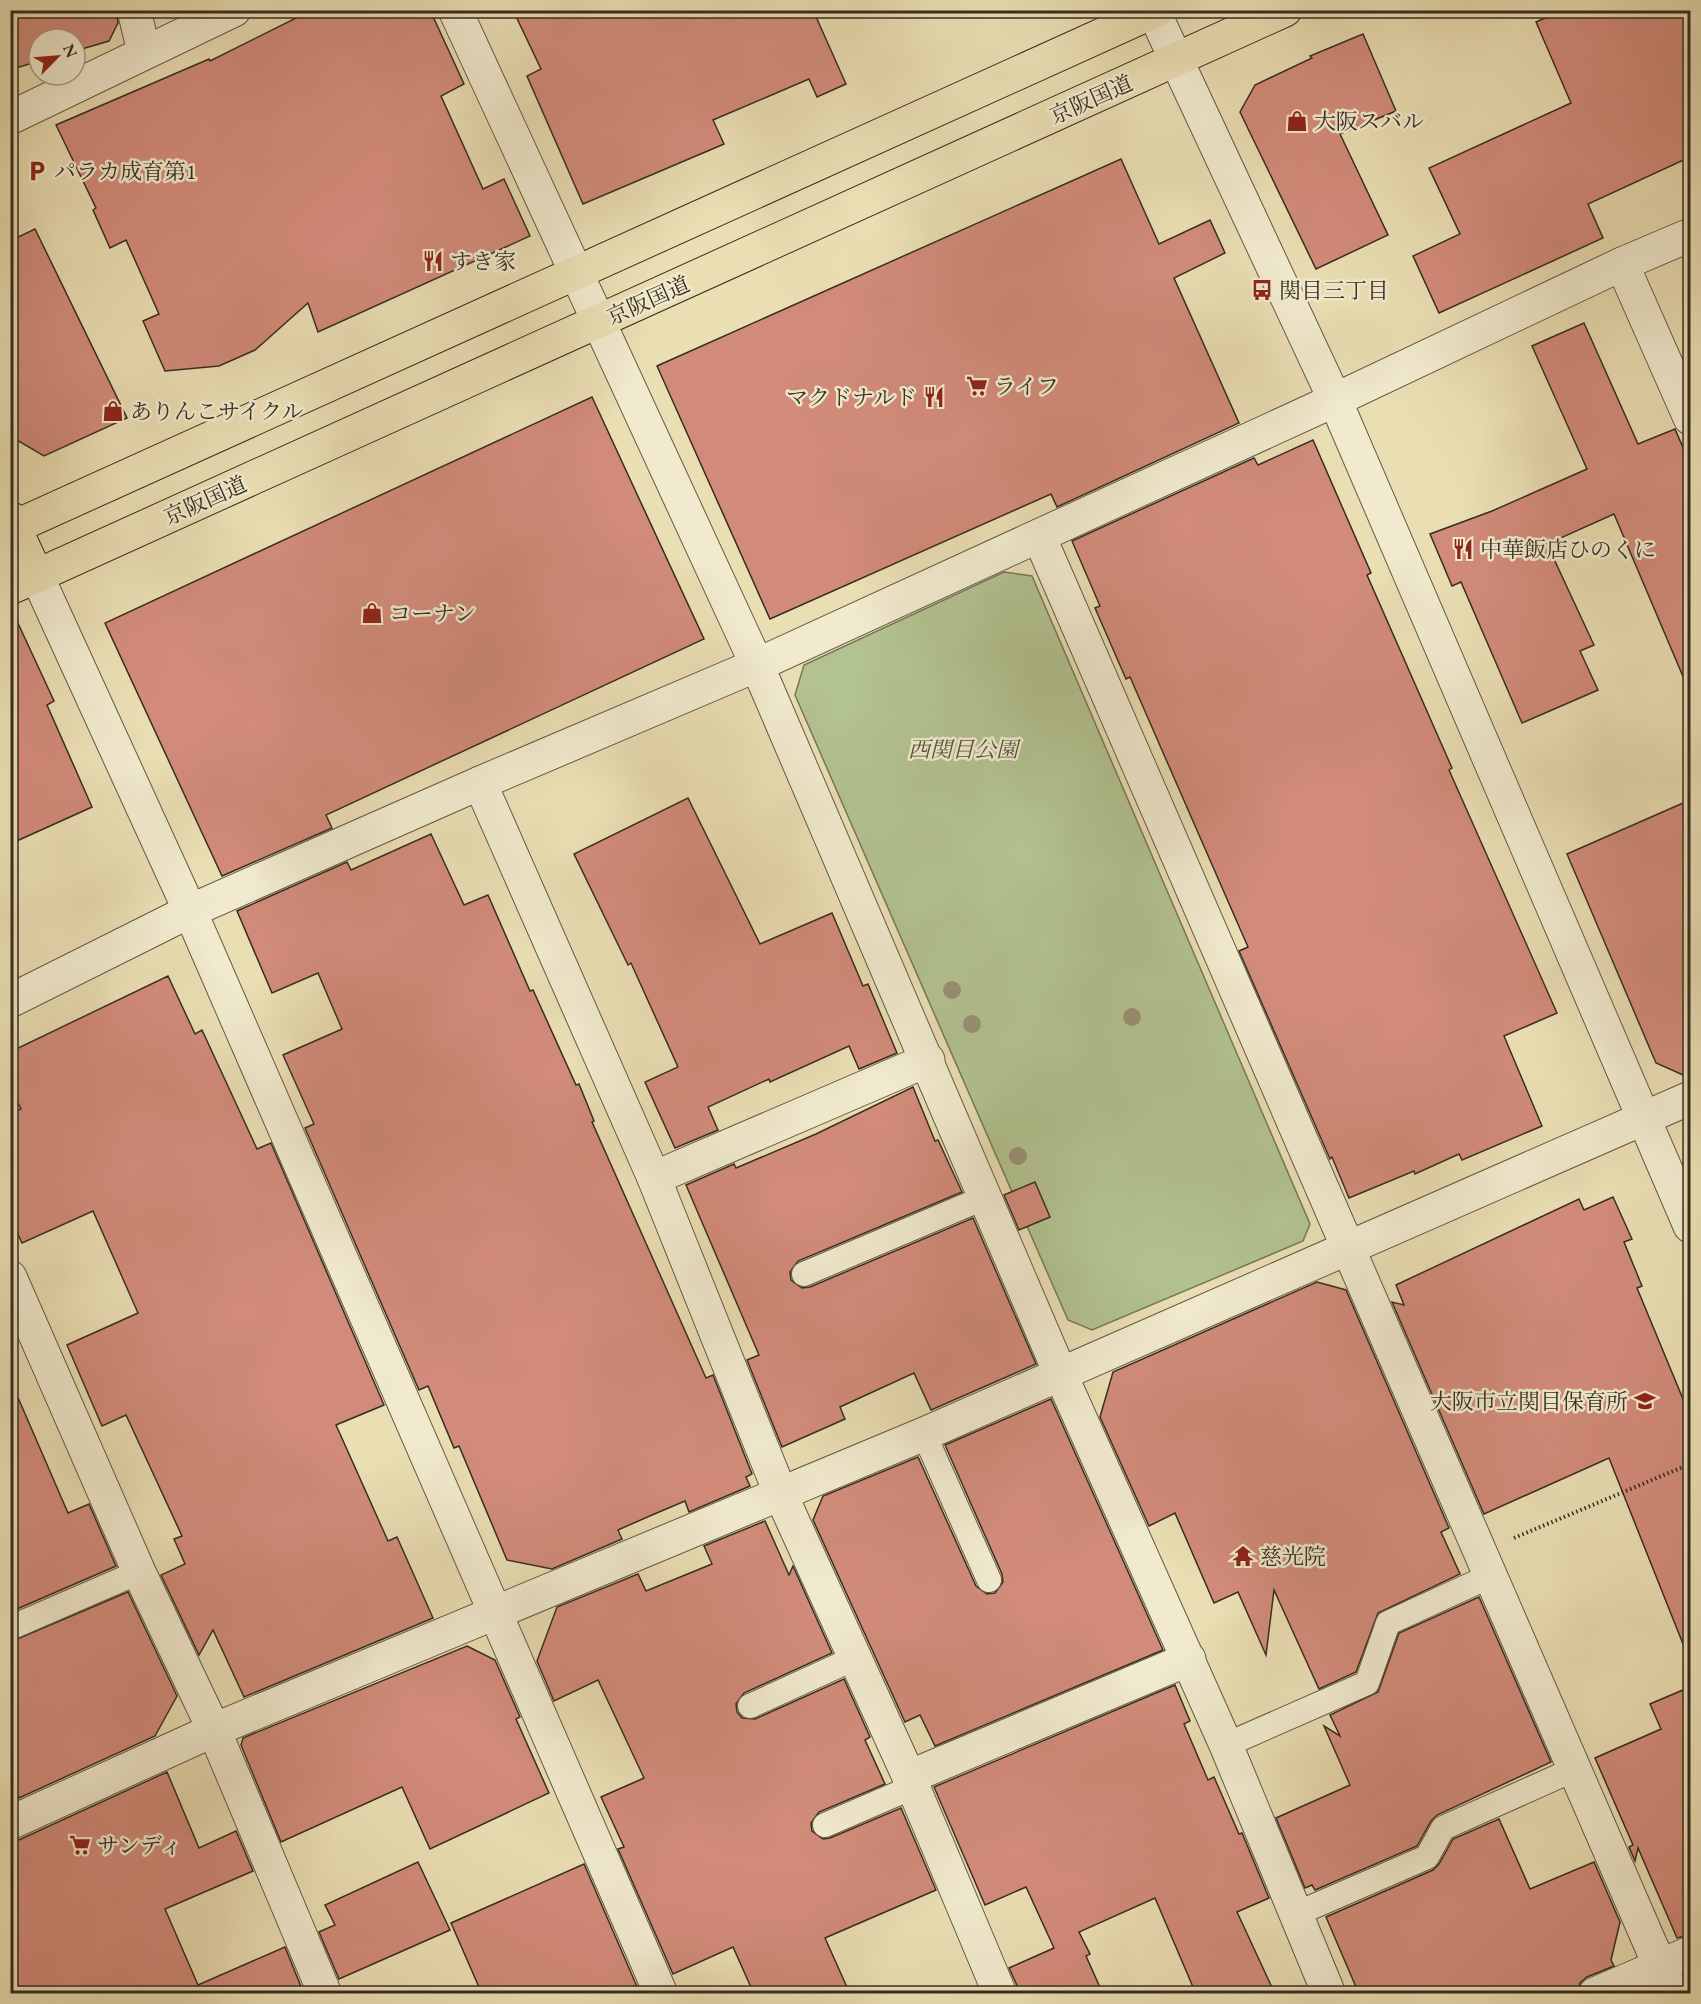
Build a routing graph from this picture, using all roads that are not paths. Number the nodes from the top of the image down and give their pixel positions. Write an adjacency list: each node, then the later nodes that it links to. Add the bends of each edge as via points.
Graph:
1 (134, 10): 6 (street)
2 (234, 10): 6 (street)
3 (455, 10): 11 (street)
4 (1285, 10): 7 (main road, 京阪国道)
5 (1155, 11): 7 (street); 11 (main road)
6 (144, 52): 8 (street)
7 (1176, 60): 12 (main road, 京阪国道); 13 (street)
8 (10, 118)
9 (1690, 235): 10 (street)
10 (1622, 264): 13 (street); 14 (street)
11 (576, 274): 12 (street); 15 (main road)
12 (600, 322): 17 (main road, 京阪国道); 18 (street)
13 (1335, 400): 16 (street); 24 (street)
14 (1690, 418)
15 (12, 524): 17 (main road)
16 (1039, 536): 18 (street); 28 (street)
17 (24, 582): 20 (street)
18 (758, 665): 19 (street); 22 (street)
19 (480, 783): 20 (street); 25 (street)
20 (190, 911): 21 (street); 37 (street)
21 (10, 1000)
22 (928, 1060): 25 (street); 26 (street)
23 (1690, 1098): 24 (street)
24 (1646, 1118): 27 (street); 28 (street)
25 (654, 1178): 33 (street)
26 (986, 1197): 29 (lane); 31 (street)
27 (1690, 1226)
28 (1348, 1246): 31 (street); 34 (street)
29 (804, 1274)
30 (10, 1277): 35 (street)
31 (1060, 1373): 32 (street); 40 (street)
32 (924, 1434): 33 (street); 36 (lane)
33 (781, 1495): 37 (street); 39 (street)
34 (1485, 1564): 43 (lane, via 1388,1623 1366,1683); 44 (street)
35 (139, 1572): 38 (lane); 42 (street)
36 (989, 1580)
37 (497, 1614): 42 (street); 52 (street)
38 (10, 1628)
39 (855, 1658): 41 (lane); 45 (street)
40 (1189, 1659): 43 (street); 45 (street)
41 (750, 1707)
42 (214, 1730): 46 (street); 51 (street)
43 (1226, 1744): 48 (street)
44 (1575, 1769): 48 (lane, via 1443,1828 1427,1857); 50 (street)
45 (911, 1782): 47 (lane); 53 (street)
46 (10, 1823)
47 (825, 1825)
48 (1296, 1914): 54 (street)
49 (1690, 1953): 50 (street)
50 (1666, 1980): 55 (street)
51 (325, 1994)
52 (661, 1994)
53 (1000, 1994)
54 (1329, 1994)
55 (1595, 1994)

